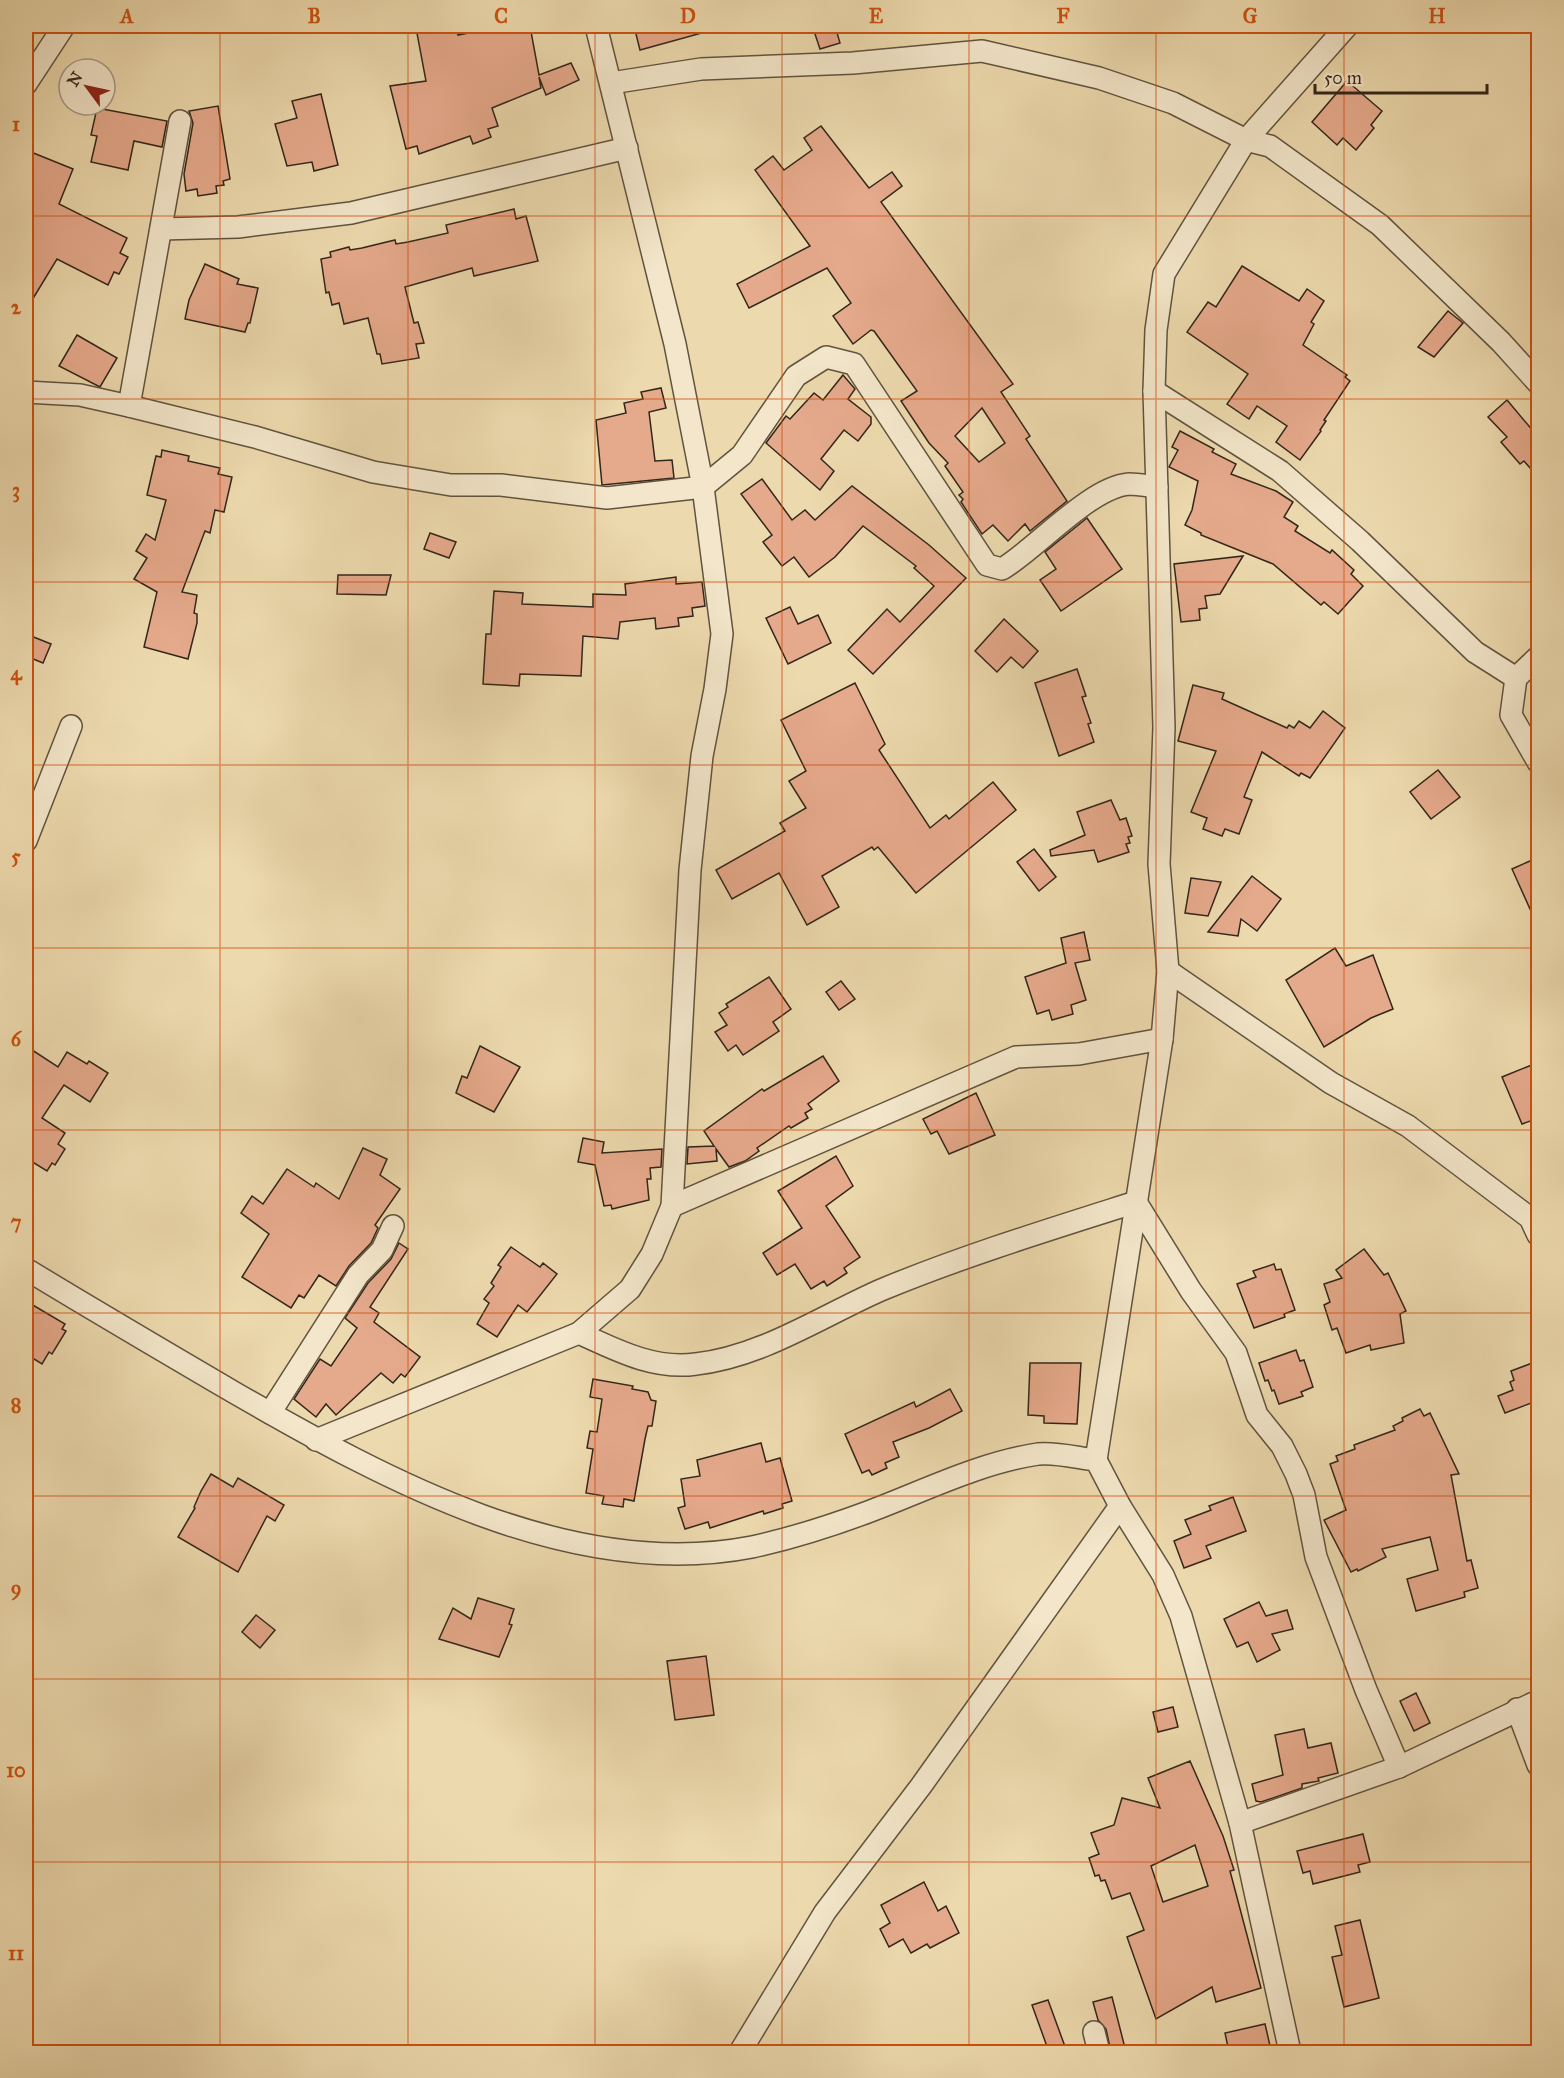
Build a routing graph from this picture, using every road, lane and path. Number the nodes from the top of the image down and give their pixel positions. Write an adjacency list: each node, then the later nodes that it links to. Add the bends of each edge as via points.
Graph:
1 (64, 26): 5 (street)
2 (596, 26): 4 (street)
3 (1347, 26): 7 (street)
4 (611, 83): 7 (street, via 701,69 854,63 982,51 1109,81 1173,103); 8 (street)
5 (26, 84)
6 (180, 122): 9 (street)
7 (1246, 140): 10 (street, via 1270,146 1380,225); 11 (street, via 1164,274 1156,330)
8 (627, 148): 9 (street, via 351,213 238,227); 14 (street, via 675,344)
9 (161, 229): 13 (street)
10 (1539, 383)
11 (1154, 391): 15 (street); 17 (street, via 1280,471 1360,541 1474,652)
12 (26, 392): 13 (street, via 80,395)
13 (129, 406): 14 (street, via 373,472 452,485 501,484 607,498)
14 (703, 487): 15 (street, via 742,455 796,376 826,357 854,364 987,565 1002,569 1020,558 1048,531 1106,492 1128,484); 24 (street, via 722,634 702,756 690,870)
15 (1157, 487): 21 (street, via 1164,727 1160,864)
16 (1539, 657): 17 (street)
17 (1516, 678): 19 (street, via 1511,716)
18 (71, 726): 20 (street)
19 (1539, 762)
20 (26, 841)
21 (1168, 971): 22 (street); 26 (street, via 1331,1083 1408,1126 1530,1218)
22 (1162, 1039): 23 (street); 24 (street, via 1079,1054 1016,1057)
23 (1136, 1202): 28 (street, via 883,1289 737,1356 694,1365 636,1360); 31 (street); 36 (street, via 1191,1291 1236,1353 1257,1415 1282,1446 1296,1474 1316,1557 1365,1690)
24 (672, 1206): 28 (street, via 652,1254 630,1289)
25 (393, 1226): 29 (street, via 381,1250 358,1275)
26 (1539, 1235)
27 (26, 1269): 29 (street)
28 (579, 1333): 30 (street)
29 (270, 1413): 30 (street)
30 (316, 1440): 31 (street, via 420,1491 535,1533 624,1551 696,1555 754,1546 832,1523 973,1470 1018,1459 1041,1454)
31 (1096, 1460): 32 (street)
32 (1120, 1506): 37 (street, via 1163,1575 1181,1616); 38 (street, via 921,1786 825,1912)
33 (1539, 1701): 34 (street)
34 (1516, 1709): 35 (street); 36 (street)
35 (1539, 1766)
36 (1399, 1767): 37 (street)
37 (1240, 1823): 39 (street)
38 (740, 2052)
39 (1290, 2052)

